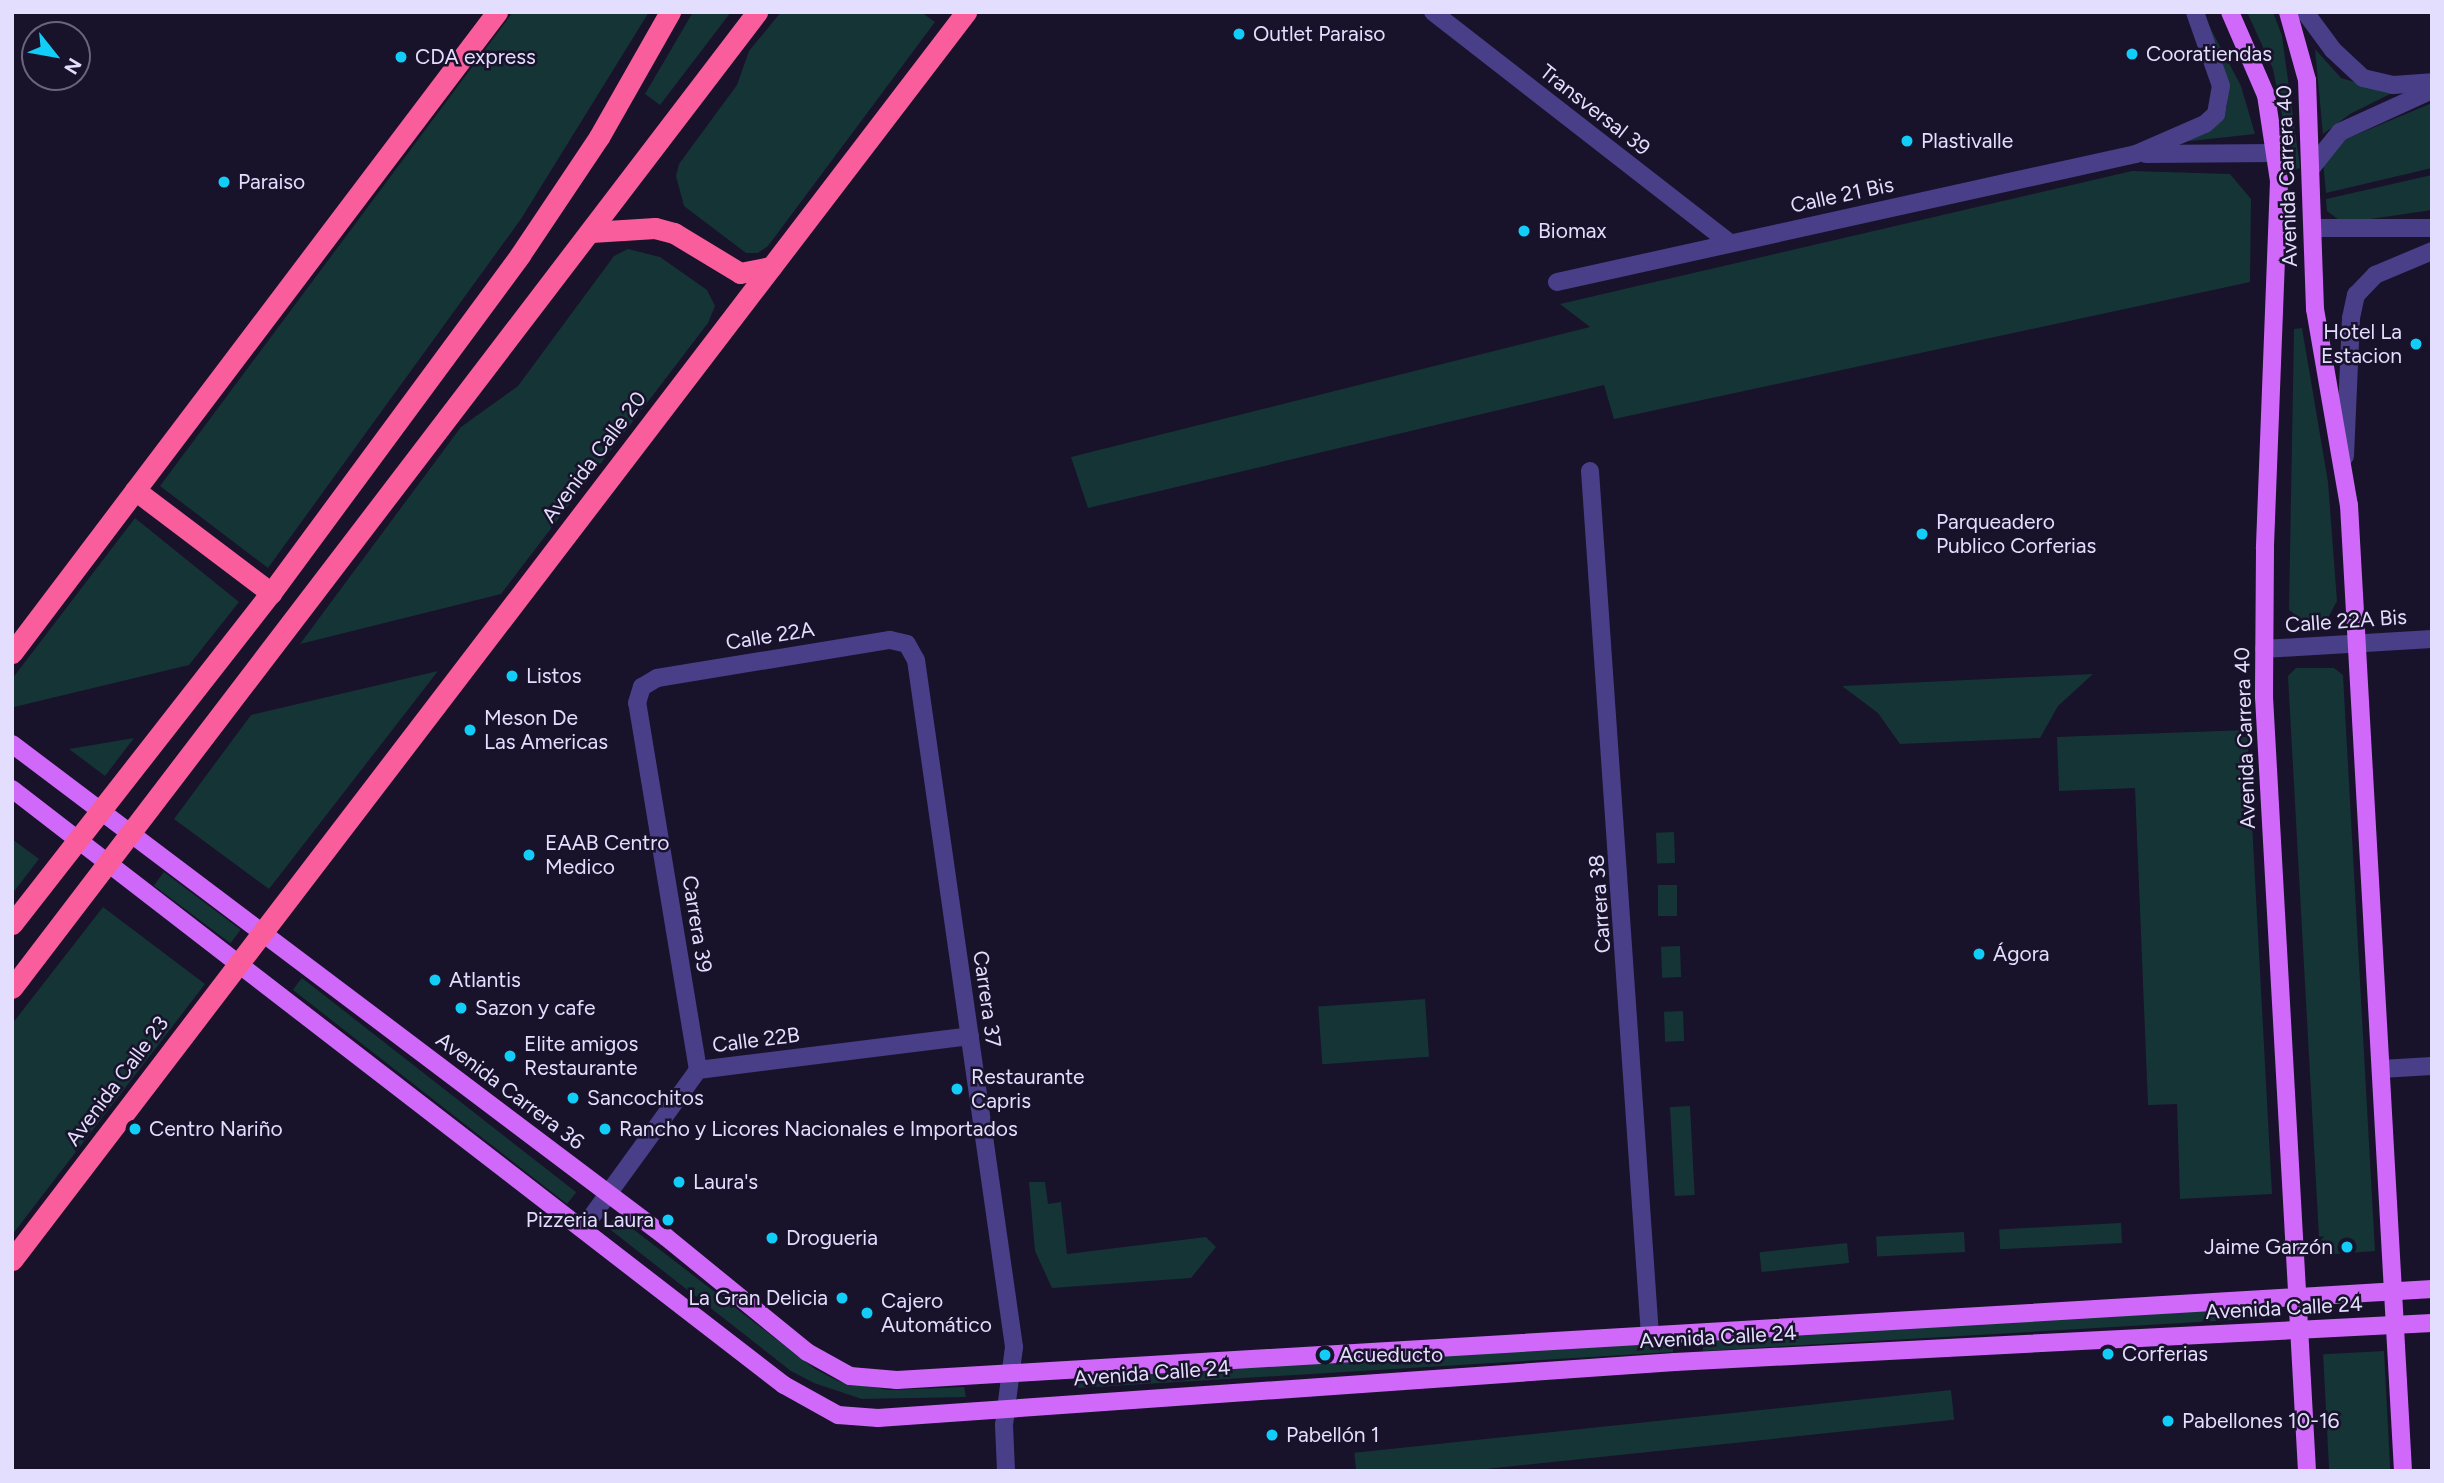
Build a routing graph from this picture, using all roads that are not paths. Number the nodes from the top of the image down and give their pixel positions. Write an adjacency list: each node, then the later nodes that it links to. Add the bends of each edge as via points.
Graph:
1 (497, 12): 24 (highway)
2 (670, 12): 25 (highway, via 599,137 520,255)
3 (758, 12): 17 (highway)
4 (1433, 12): 18 (street, Transversal 39)
5 (2195, 12): 13 (street, Calle 21 Bis, via 2221,86 2216,114 2205,124)
6 (2230, 12): 12 (main road, Avenida Carrera 40, via 2266,95)
7 (2288, 12): 14 (main road, Avenida Carrera 40, via 2306,80)
8 (2305, 12): 10 (street, via 2333,50 2364,78 2393,85)
9 (962, 14): 20 (highway, Avenida Calle 20)
10 (2432, 82)
11 (2432, 90): 14 (street, via 2340,132)
12 (2277, 153): 13 (street, Calle 21 Bis); 28 (main road, Avenida Carrera 40, via 2277,302)
13 (2136, 154): 18 (street, Calle 21 Bis)
14 (2312, 167): 15 (main road, Avenida Carrera 40)
15 (2313, 228): 16 (street); 22 (main road, Avenida Carrera 40, via 2315,309)
16 (2432, 228)
17 (591, 232): 20 (highway, via 654,228 674,233 740,273); 35 (highway)
18 (1730, 243): 21 (street, Calle 21 Bis)
19 (2432, 251): 22 (street, via 2375,275 2356,295)
20 (771, 267): 39 (highway, Avenida Calle 20)
21 (1557, 282)
22 (2344, 470): 27 (main road, Avenida Carrera 40)
23 (1590, 471): 55 (street, Carrera 38)
24 (135, 490): 25 (highway); 29 (highway)
25 (271, 593): 34 (highway)
26 (2432, 639): 27 (street, Calle 22A Bis)
27 (2357, 643): 28 (street, Calle 22A Bis); 44 (main road, Avenida Carrera 40)
28 (2264, 649): 51 (main road, Avenida Carrera 40)
29 (12, 653)
30 (916, 660): 31 (street, Calle 22A, via 907,644 890,640 657,678 642,687); 42 (street, Carrera 37)
31 (638, 703): 45 (street, Carrera 39)
32 (12, 744): 34 (main road, Avenida Carrera 36)
33 (12, 789): 36 (main road)
34 (101, 811): 35 (main road, Avenida Carrera 36); 36 (highway)
35 (131, 834): 37 (highway); 39 (main road, Avenida Carrera 36)
36 (78, 839): 37 (main road); 38 (highway)
37 (109, 863): 40 (main road); 41 (highway)
38 (12, 924)
39 (261, 932): 40 (highway, Avenida Calle 23); 46 (main road, Avenida Carrera 36)
40 (238, 962): 47 (main road); 48 (highway, Avenida Calle 23)
41 (12, 988)
42 (970, 1035): 45 (street, Calle 22B); 56 (street, Carrera 37, via 1014,1348)
43 (2432, 1066): 44 (street)
44 (2381, 1069): 50 (main road, Avenida Carrera 40)
45 (698, 1070): 46 (street, Calle 22B)
46 (607, 1194): 47 (street, Calle 22B); 56 (main road, Avenida Carrera 36, via 831,1369 874,1381)
47 (584, 1227): 57 (main road, via 784,1385 838,1415 878,1418)
48 (12, 1260)
49 (2432, 1289): 50 (main road, Avenida Calle 24)
50 (2393, 1290): 51 (main road, Avenida Calle 24); 53 (main road, Avenida Carrera 40)
51 (2297, 1296): 54 (main road, Avenida Carrera 40); 55 (main road, Avenida Calle 24)
52 (2432, 1323): 53 (main road, Avenida Calle 24)
53 (2395, 1325): 54 (main road, Avenida Calle 24); 60 (main road, Avenida Carrera 40)
54 (2299, 1331): 57 (main road, Avenida Calle 24, via 1683,1362); 59 (main road, Avenida Carrera 40)
55 (1650, 1335): 56 (main road, Avenida Calle 24)
56 (1011, 1373): 57 (street, Carrera 37)
57 (1007, 1407): 58 (street, Carrera 37)
58 (1006, 1471)
59 (2307, 1471)
60 (2403, 1471)

